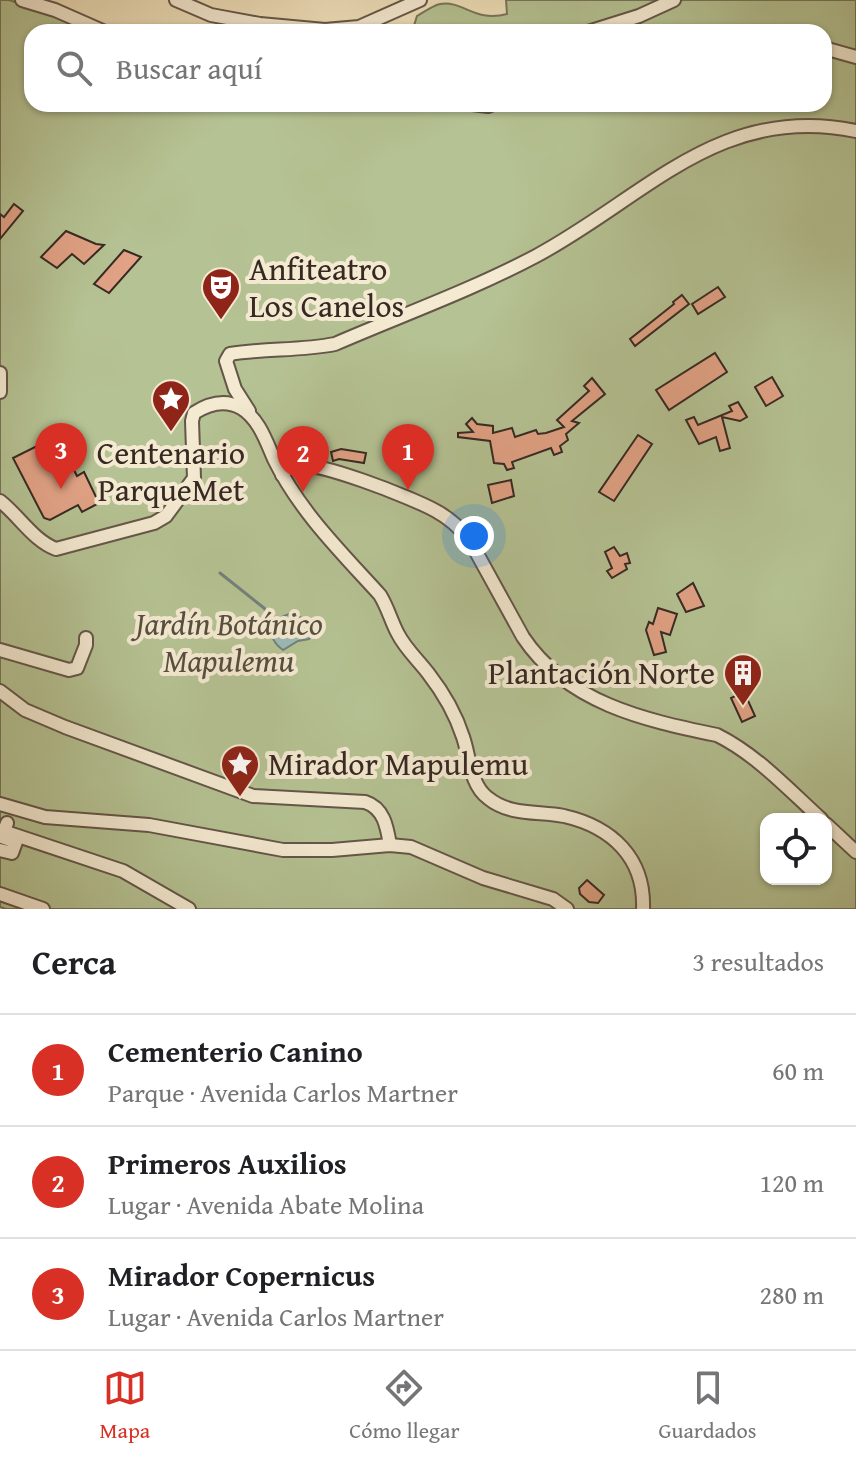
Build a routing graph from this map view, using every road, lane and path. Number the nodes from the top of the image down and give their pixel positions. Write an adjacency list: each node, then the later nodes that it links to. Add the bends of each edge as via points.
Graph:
1 (22, 0): 5 (street)
2 (176, 0): 6 (street, via 211,15)
3 (420, 0): 7 (street)
4 (674, 0): 8 (street)
5 (87, 24)
6 (260, 24)
7 (366, 24)
8 (614, 24)
9 (832, 50): 10 (street)
10 (856, 57)
11 (856, 131): 14 (street, via 791,126 734,137 664,173 586,226 497,276 335,344 230,354 226,361 235,389)
12 (0, 373): 13 (street)
13 (0, 392)
14 (258, 426): 15 (street); 16 (street, via 241,408 226,402 194,413 194,478 166,516 154,523 56,549)
15 (282, 475): 21 (street, via 290,465 306,464 441,513 469,539 523,637 556,675 611,708 732,743); 31 (street, via 306,513 380,595 398,635 436,685 462,734 480,792 508,809 580,822 621,844 643,883)
16 (0, 501)
17 (86, 638): 18 (street, via 77,668 69,670)
18 (0, 650)
19 (0, 691): 24 (street, via 51,722 253,796 374,805 386,822)
20 (0, 804): 24 (street, via 45,817 149,825 283,850)
21 (814, 813)
22 (4, 828): 25 (street, via 2,837 16,842 12,853); 29 (street, via 123,871)
23 (832, 830): 26 (street)
24 (390, 845): 30 (street, via 438,856)
25 (0, 850)
26 (856, 852)
27 (0, 894): 28 (street)
28 (43, 909)
29 (189, 909)
30 (567, 909)
31 (643, 909)

